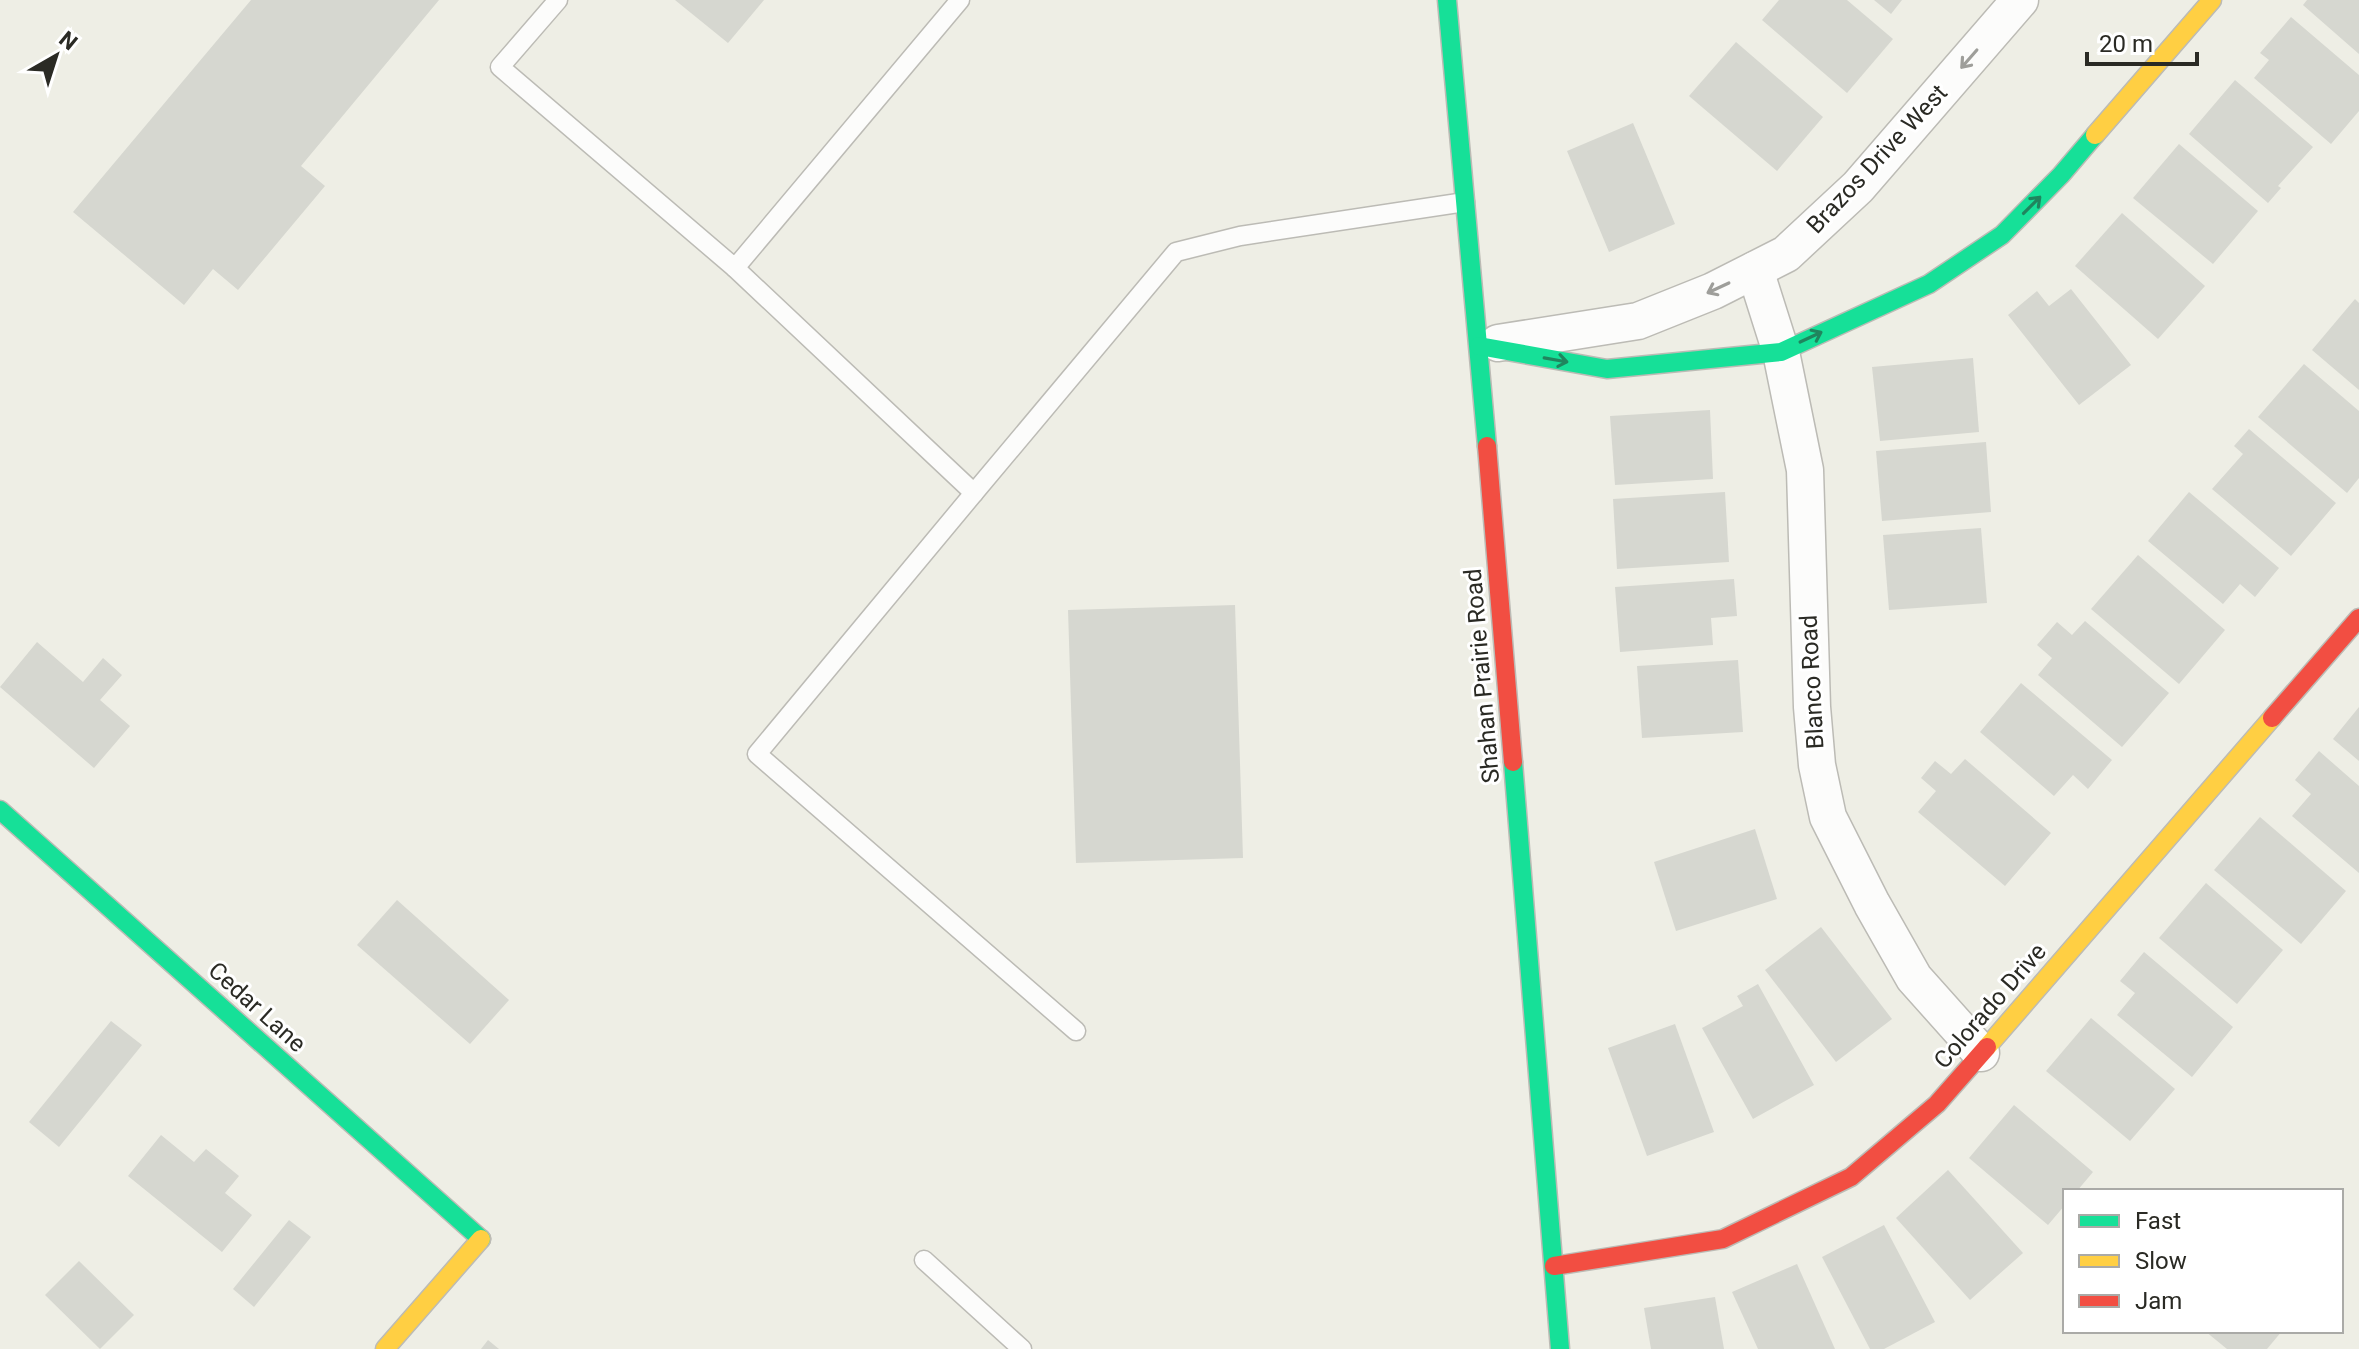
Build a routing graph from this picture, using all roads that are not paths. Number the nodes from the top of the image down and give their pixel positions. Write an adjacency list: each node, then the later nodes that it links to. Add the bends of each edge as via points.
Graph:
1 (558, 0): 7 (lane, via 500,67)
2 (960, 0): 7 (lane)
3 (1447, 0): 6 (street, Shahan Prairie Road)
4 (2020, 0): 8 (street, Brazos Drive West, one-way to 8, via 1858,187 1786,254)
5 (2212, 0): 10 (street, one-way to 5, via 1929,284 2002,235 2061,175)
6 (1465, 202): 9 (street, Shahan Prairie Road); 11 (lane, via 1240,236 1176,252)
7 (735, 268): 11 (lane)
8 (1755, 270): 9 (street, Brazos Drive West, one-way to 9, via 1638,321); 10 (street, Blanco Road)
9 (1479, 346): 10 (street, one-way to 10, via 1607,369); 17 (street, Shahan Prairie Road)
10 (1781, 352): 15 (street, Blanco Road, via 1805,470 1812,707 1828,817 1914,978)
11 (974, 493): 14 (lane, via 757,754)
12 (2359, 618): 15 (street, Colorado Drive)
13 (0, 810): 18 (street, Cedar Lane, via 482,1240)
14 (1076, 1031)
15 (1981, 1053): 17 (street, Colorado Drive, via 1937,1104 1851,1177 1723,1239)
16 (924, 1260): 19 (lane)
17 (1554, 1266): 20 (street, Shahan Prairie Road)
18 (385, 1349)
19 (1022, 1349)
20 (1560, 1349)

